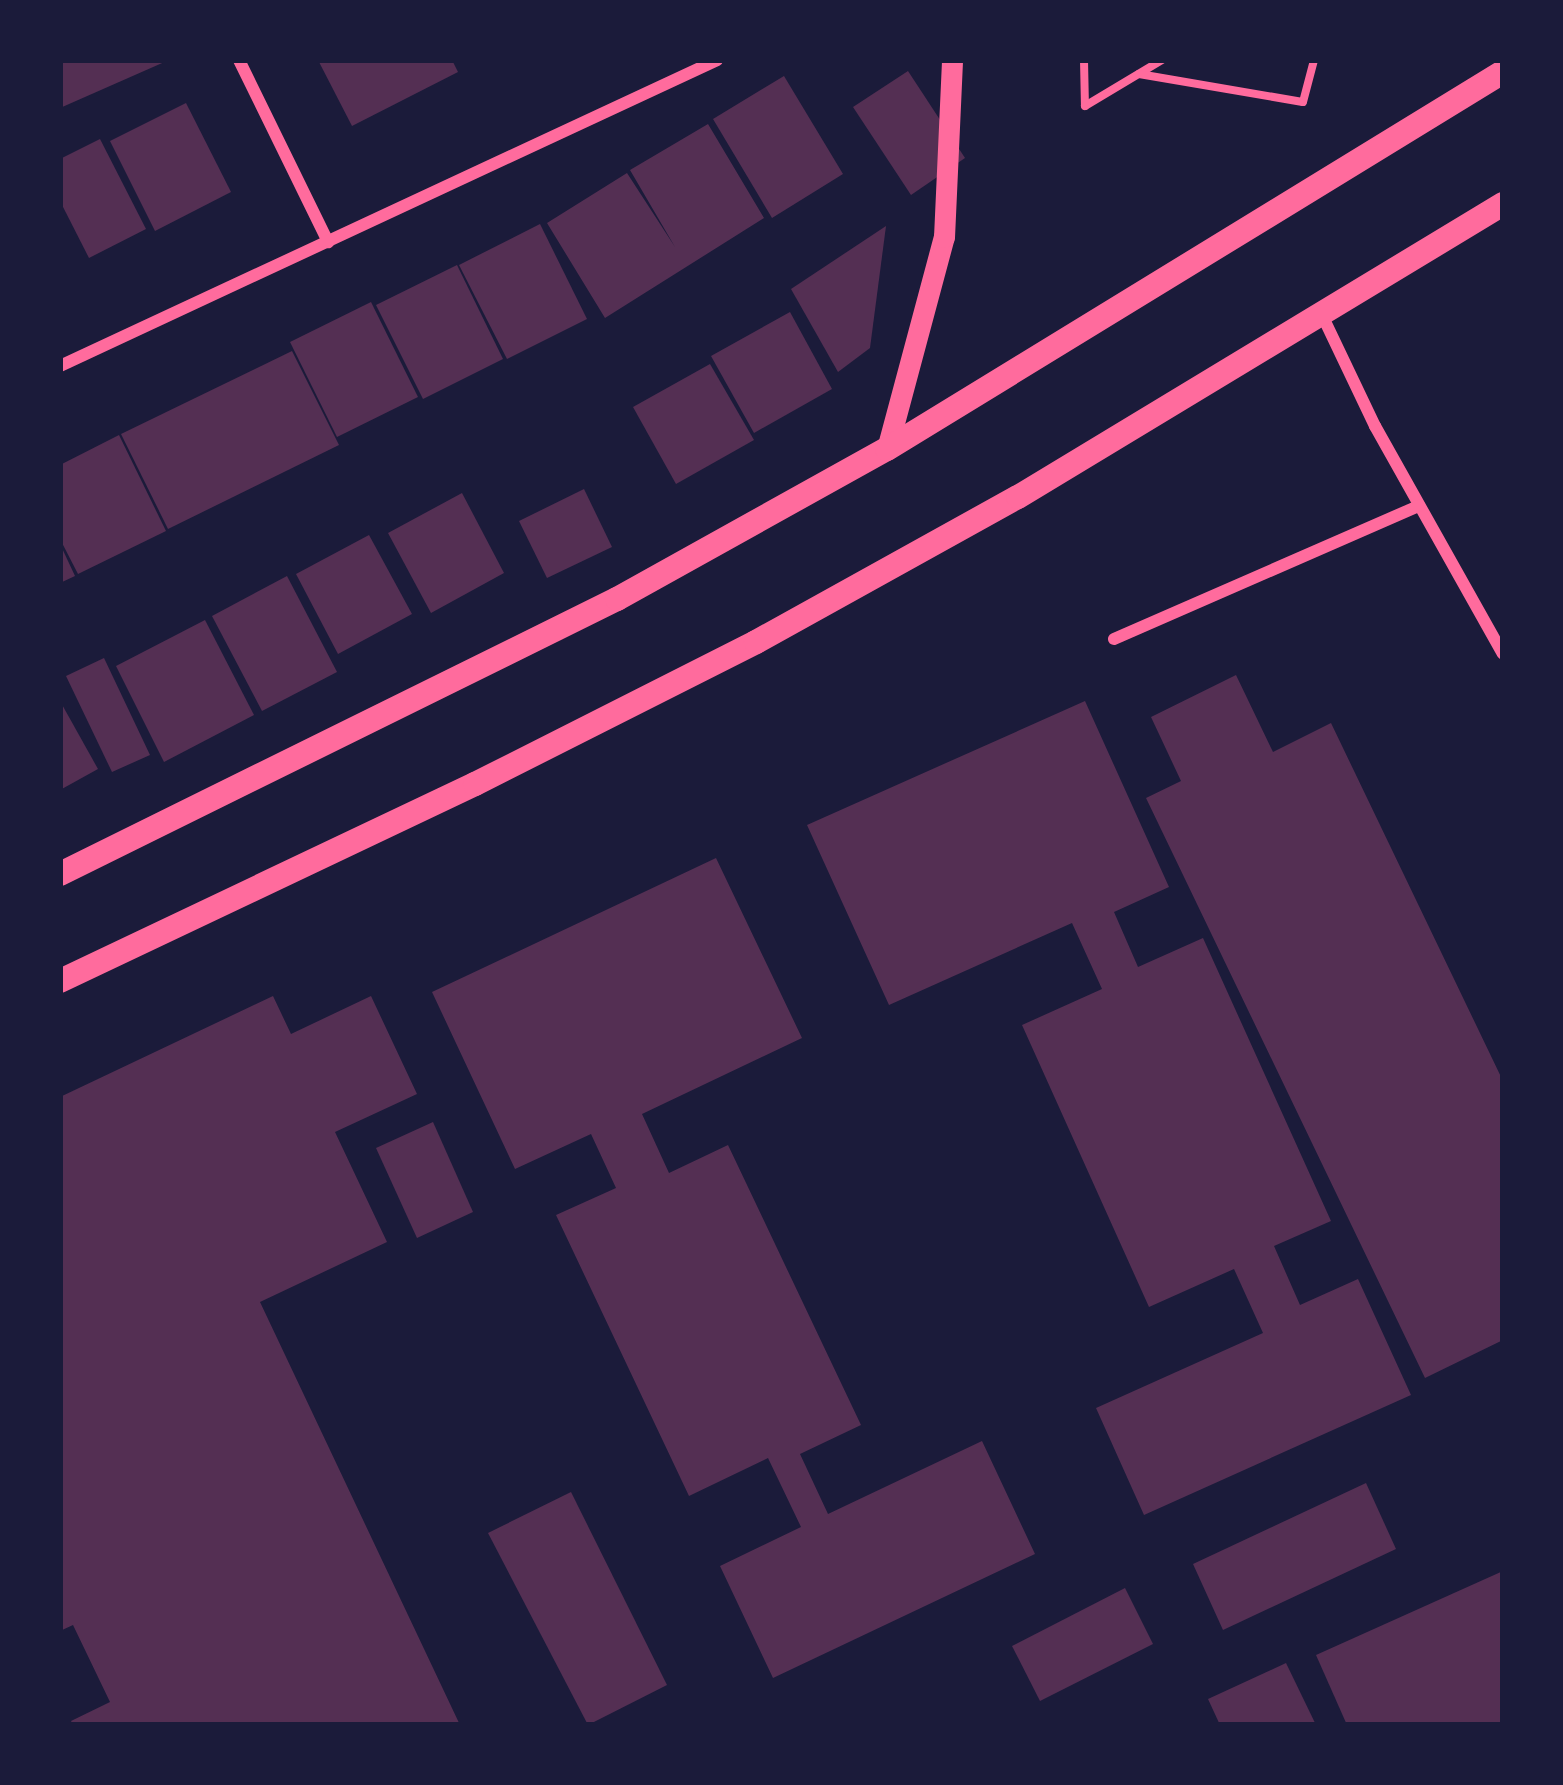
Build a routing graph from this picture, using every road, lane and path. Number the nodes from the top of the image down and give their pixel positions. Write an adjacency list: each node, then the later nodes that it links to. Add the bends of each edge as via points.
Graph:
1 (239, 60): 10 (street)
2 (717, 60): 10 (street)
3 (952, 60): 13 (street, via 944,237)
4 (1084, 60): 8 (path, via 1085,106)
5 (1162, 60): 8 (path)
6 (1314, 60): 8 (path, via 1304,102)
7 (1503, 72): 13 (main road)
8 (1139, 74)
9 (1503, 204): 11 (main road)
10 (328, 242): 12 (street)
11 (1323, 317): 14 (street); 18 (main road, via 756,642)
12 (60, 366)
13 (887, 449): 17 (main road, via 616,599)
14 (1418, 506): 15 (street); 16 (street)
15 (1114, 639)
16 (1503, 654)
17 (60, 874)
18 (60, 981)

